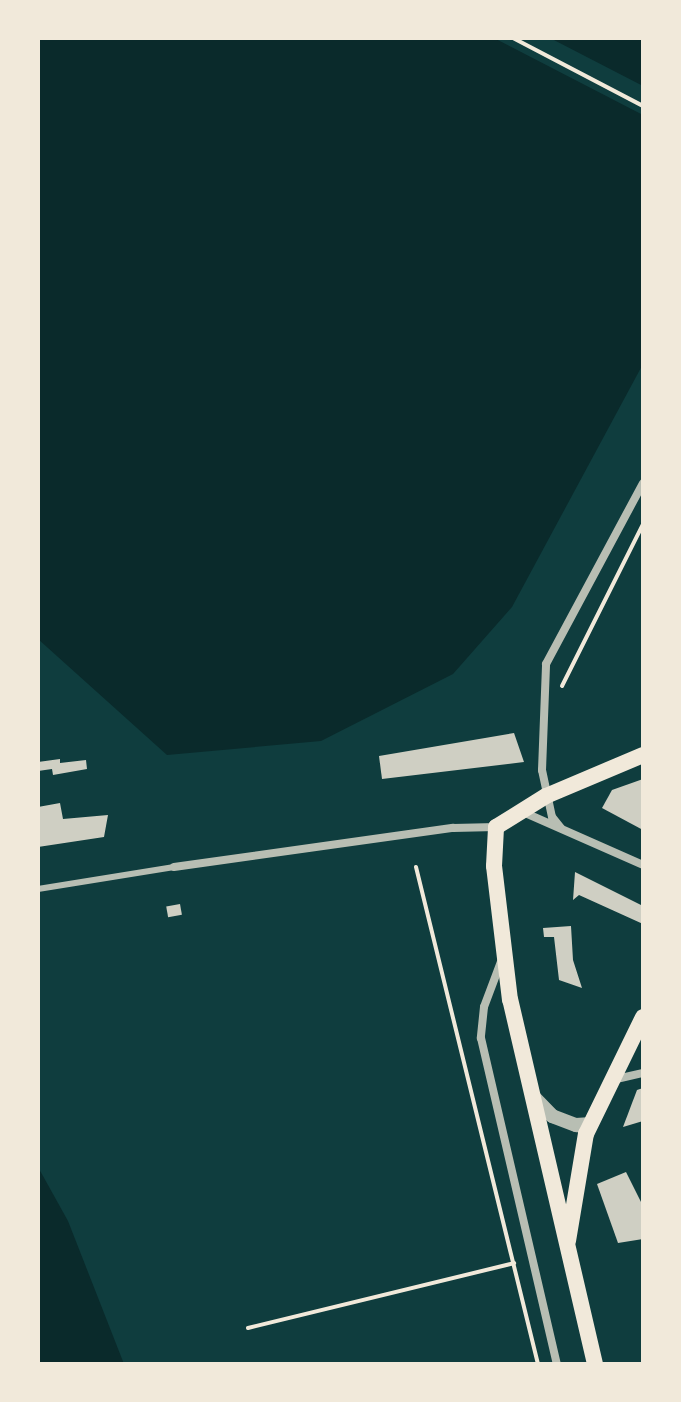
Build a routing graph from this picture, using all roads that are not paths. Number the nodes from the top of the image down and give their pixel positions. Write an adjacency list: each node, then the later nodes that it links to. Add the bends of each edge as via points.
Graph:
1 (643, 483): 3 (street, via 546,664 541,727)
2 (643, 755): 3 (main road)
3 (546, 796): 4 (main road); 6 (street)
4 (520, 811): 5 (main road); 6 (street)
5 (496, 827): 8 (street, via 453,828); 10 (main road)
6 (561, 828): 7 (street)
7 (643, 865)
8 (174, 867): 9 (lane)
9 (38, 889)
10 (504, 954): 14 (main road); 17 (street, via 484,1007 481,1038)
11 (643, 1017): 13 (main road)
12 (643, 1073): 13 (street)
13 (611, 1081): 15 (main road)
14 (528, 1089): 15 (street, via 552,1116); 16 (main road)
15 (591, 1124): 16 (main road)
16 (566, 1249): 18 (main road)
17 (557, 1364)
18 (595, 1364)

